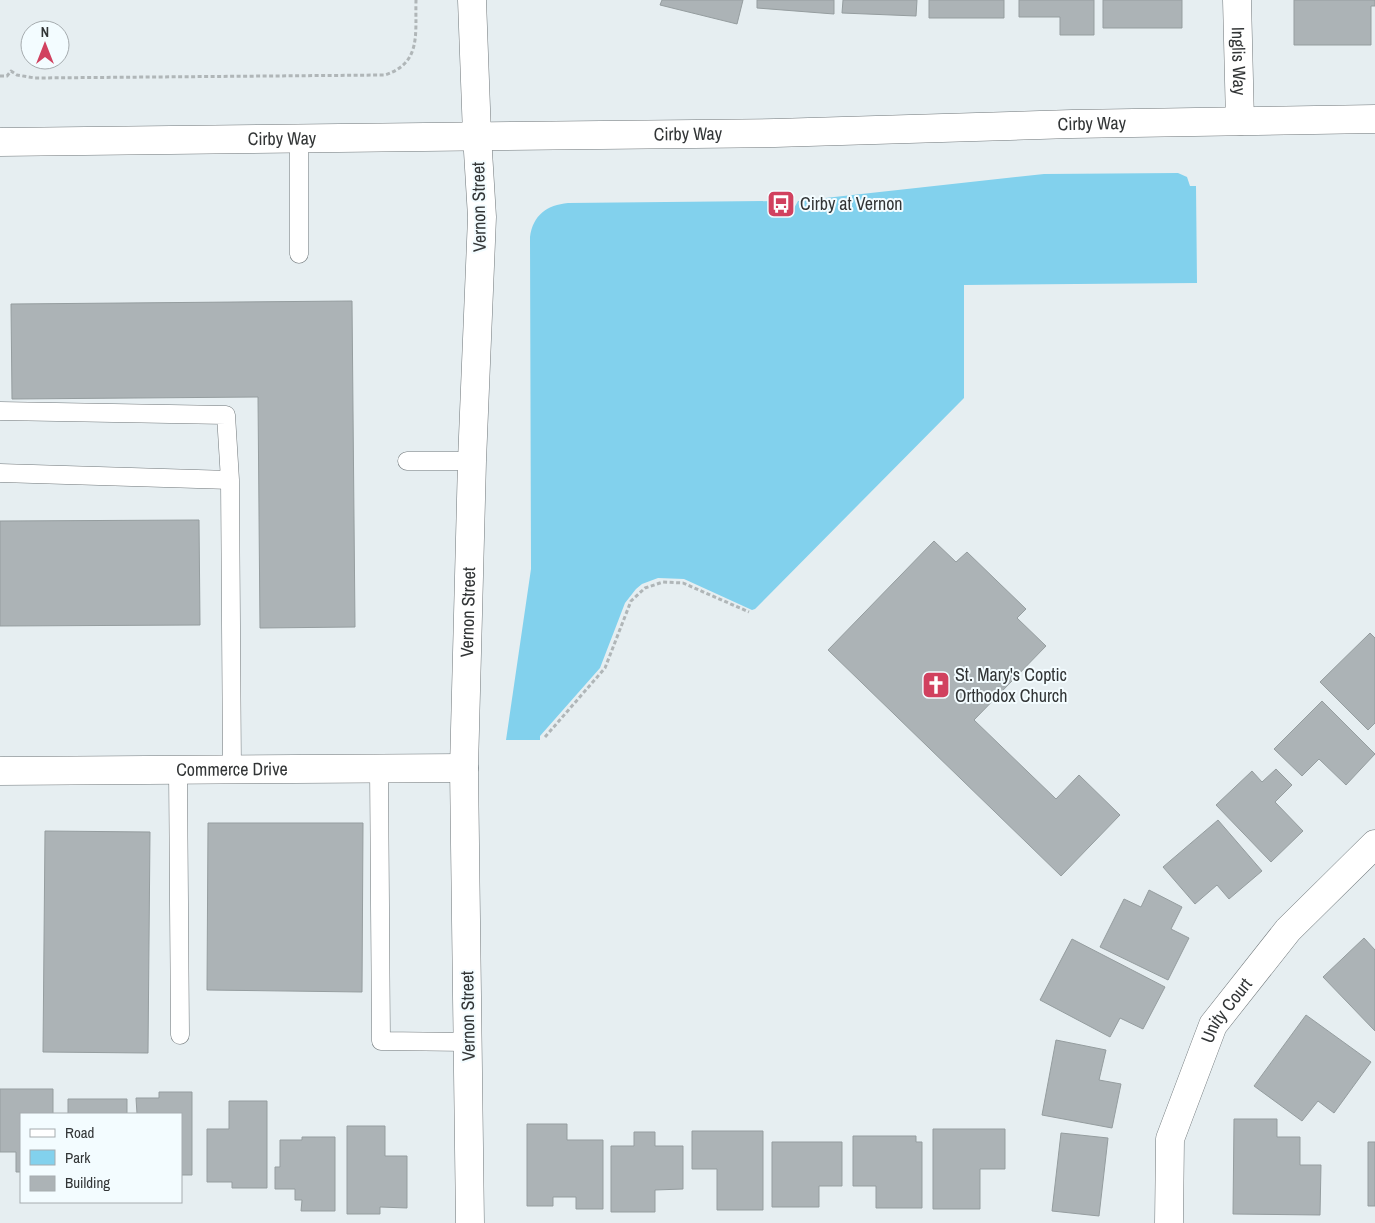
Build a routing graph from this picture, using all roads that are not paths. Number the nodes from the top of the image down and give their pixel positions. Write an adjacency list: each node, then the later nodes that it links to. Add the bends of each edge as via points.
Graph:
1 (472, 0): 5 (street, Vernon Street)
2 (1237, 0): 4 (street, Inglis Way)
3 (1375, 119): 4 (street, Cirby Way)
4 (1240, 121): 5 (street, Cirby Way, via 775,133)
5 (477, 135): 6 (street, Cirby Way); 11 (street, Vernon Street, via 482,216)
6 (300, 137): 7 (street, Cirby Way); 8 (lane)
7 (0, 142)
8 (300, 254)
9 (0, 411): 13 (lane, via 226,415)
10 (406, 461): 11 (lane)
11 (472, 461): 15 (street, Vernon Street)
12 (0, 473): 13 (lane)
13 (230, 480): 17 (lane)
14 (380, 768): 15 (street, Commerce Drive); 17 (street, Commerce Drive); 21 (lane, via 381,1041)
15 (464, 768): 21 (street, Vernon Street)
16 (178, 770): 17 (street, Commerce Drive); 18 (street, Commerce Drive); 20 (lane)
17 (232, 770)
18 (0, 771)
19 (1375, 844): 23 (street, Unity Court, via 1288,930 1213,1025 1170,1139)
20 (180, 1034)
21 (468, 1042): 22 (street, Vernon Street)
22 (470, 1223)
23 (1168, 1223)

